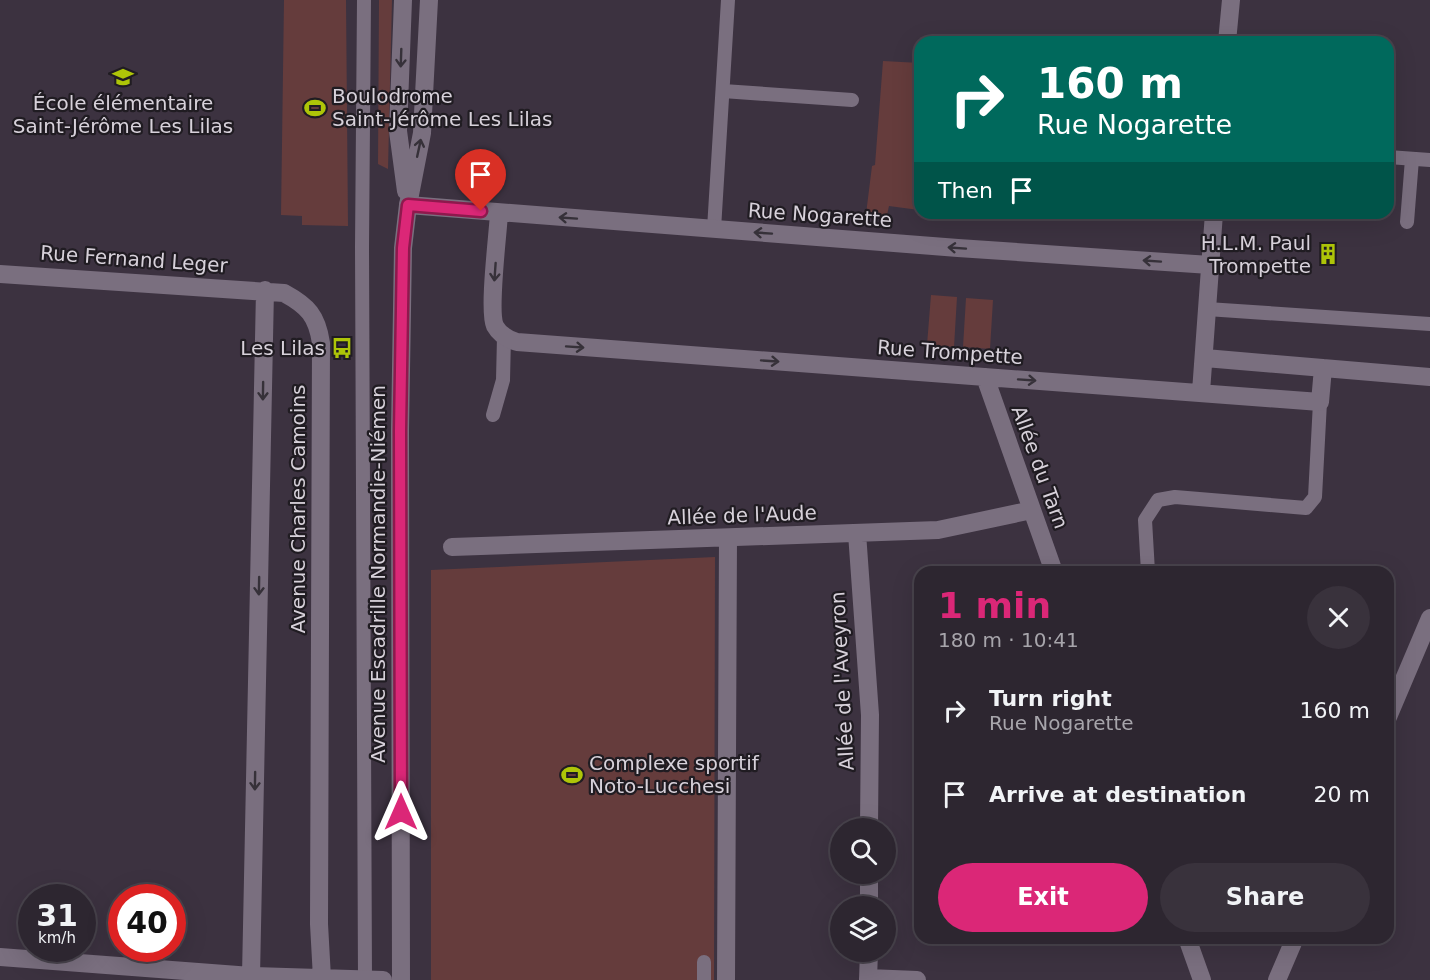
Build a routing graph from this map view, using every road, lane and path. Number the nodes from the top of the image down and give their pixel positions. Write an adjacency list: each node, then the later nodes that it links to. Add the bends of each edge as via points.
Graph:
1 (364, 0): 47 (lane)
2 (403, 0): 12 (street, Avenue Escadrille Normandie-Niémen, one-way to 12, via 398,131)
3 (429, 0): 12 (street, Avenue Escadrille Normandie-Niémen, one-way to 3, via 422,133)
4 (728, 0): 7 (lane)
5 (1230, 0): 6 (street)
6 (1227, 36)
7 (723, 91): 8 (lane); 16 (lane)
8 (852, 100)
9 (1394, 158): 10 (lane)
10 (1412, 159): 11 (lane); 15 (lane)
11 (1430, 160)
12 (408, 205): 13 (street, Rue Nogarette); 49 (street, Avenue Escadrille Normandie-Niémen, via 403,248 400,431)
13 (499, 213): 16 (street, Rue Nogarette, one-way to 13); 22 (street, one-way to 22, via 494,325)
14 (1214, 219): 17 (street)
15 (1407, 222)
16 (714, 229): 17 (street, Rue Nogarette, one-way to 16)
17 (1210, 265): 20 (street)
18 (0, 274): 19 (street, Rue Fernand Leger)
19 (265, 290): 44 (street, Avenue Charles Camoins, one-way to 44); 45 (street, Avenue Charles Camoins, via 284,293 309,310 318,325 321,343)
20 (1207, 309): 21 (lane); 23 (street)
21 (1430, 324)
22 (510, 340): 25 (street, Rue Trompette, one-way to 25); 29 (lane)
23 (1204, 358): 24 (street); 27 (street)
24 (1323, 368): 26 (street); 28 (street)
25 (985, 377): 27 (street, Rue Trompette, one-way to 27); 30 (street, Allée du Tarn)
26 (1430, 377)
27 (1202, 393): 28 (street)
28 (1320, 402): 35 (lane, via 1315,496 1306,508 1175,497 1158,500 1145,520)
29 (493, 415)
30 (1032, 510): 31 (street, Allée de l'Aude, via 938,530); 34 (street, Allée du Tarn)
31 (857, 533): 32 (street, Allée de l'Aude); 38 (street, Allée de l'Aveyron, via 870,715)
32 (728, 538): 33 (street, Allée de l'Aude); 51 (street)
33 (452, 546)
34 (1052, 566)
35 (1148, 566)
36 (1430, 618): 37 (street)
37 (1394, 703)
38 (869, 818)
39 (1188, 944): 53 (street)
40 (1293, 944): 54 (street)
41 (0, 957): 44 (street)
42 (704, 962): 50 (lane)
43 (868, 962): 46 (street)
44 (251, 976): 45 (street)
45 (322, 978): 47 (street)
46 (868, 979): 52 (street)
47 (365, 980): 48 (street)
48 (383, 980)
49 (401, 980)
50 (704, 980)
51 (726, 980)
52 (917, 980)
53 (1202, 980)
54 (1279, 980)

